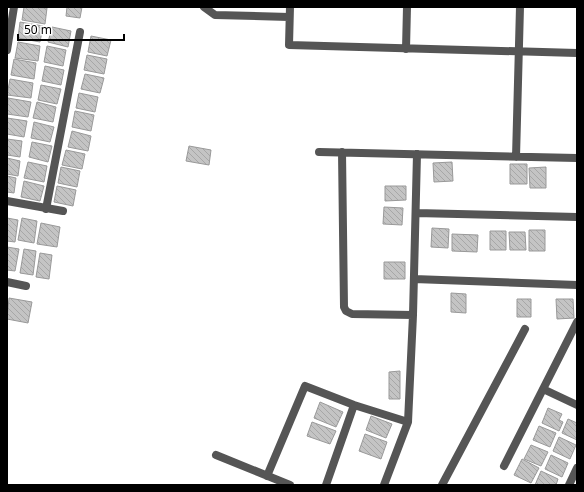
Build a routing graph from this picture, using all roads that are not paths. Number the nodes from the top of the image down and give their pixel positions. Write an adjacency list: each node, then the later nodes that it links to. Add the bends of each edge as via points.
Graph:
1 (14, 7): 9 (street)
2 (204, 7): 6 (street, via 215,14)
3 (290, 7): 6 (street)
4 (407, 7): 8 (street)
5 (520, 7): 10 (street)
6 (289, 17): 8 (street, via 289,45)
7 (80, 32): 18 (street)
8 (406, 49): 10 (street)
9 (7, 50)
10 (519, 52): 11 (street); 15 (street)
11 (577, 54)
12 (320, 152): 13 (street)
13 (342, 152): 14 (street); 26 (street, via 344,307 352,314)
14 (417, 154): 15 (street); 20 (street)
15 (516, 157): 16 (street)
16 (577, 158)
17 (7, 201): 18 (street)
18 (46, 209): 19 (street)
19 (63, 211)
20 (416, 213): 21 (street); 22 (street)
21 (577, 217)
22 (414, 279): 24 (street); 26 (street)
23 (7, 282): 25 (street)
24 (577, 285)
25 (26, 286)
26 (413, 315): 33 (street)
27 (577, 322): 29 (street)
28 (525, 328): 41 (street)
29 (574, 335): 30 (street)
30 (543, 389): 32 (street); 35 (street)
31 (354, 405): 33 (street); 37 (street, via 305,386); 39 (street)
32 (577, 405)
33 (408, 422): 40 (street)
34 (216, 455): 37 (street)
35 (504, 466)
36 (577, 468): 42 (street)
37 (267, 476): 38 (street)
38 (290, 485)
39 (326, 485)
40 (384, 485)
41 (442, 485)
42 (569, 485)

